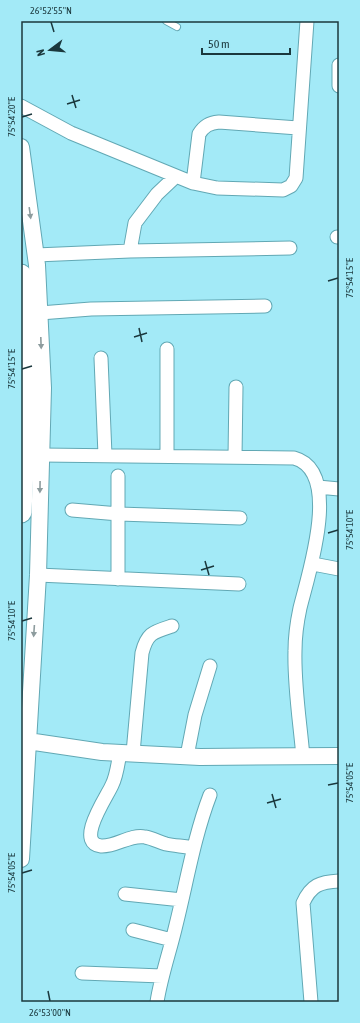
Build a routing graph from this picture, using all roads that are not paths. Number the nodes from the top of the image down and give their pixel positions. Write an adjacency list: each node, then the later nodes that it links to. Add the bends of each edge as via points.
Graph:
1 (166, 21): 3 (lane)
2 (307, 21): 7 (street)
3 (177, 27)
4 (339, 65): 5 (street)
5 (339, 86)
6 (21, 106): 9 (street, via 71,133)
7 (298, 128): 10 (street, via 210,123 202,128 199,134); 10 (street, via 296,178 291,186 283,190 269,191 217,188)
8 (21, 147): 13 (street, one-way to 13)
9 (176, 177): 10 (street); 12 (street, via 157,194 135,223)
10 (193, 183)
11 (290, 248): 12 (street)
12 (130, 251): 13 (street)
13 (36, 255): 16 (street)
14 (21, 275): 28 (highway, via 27,383)
15 (265, 306): 16 (street, via 91,309)
16 (40, 313): 20 (street, one-way to 20, via 43,388)
17 (166, 349): 22 (street)
18 (101, 358): 21 (street)
19 (236, 387): 23 (street)
20 (41, 455): 21 (street); 33 (street, one-way to 33)
21 (105, 456): 22 (street)
22 (167, 456): 23 (street)
23 (235, 457): 25 (street, via 303,460 314,474)
24 (118, 476): 29 (street)
25 (318, 487): 26 (street); 31 (street, via 320,509)
26 (339, 489)
27 (72, 510): 29 (street)
28 (21, 512)
29 (119, 514): 30 (street); 34 (street)
30 (240, 518)
31 (313, 564): 32 (street); 42 (street, via 300,608 295,651)
32 (339, 568)
33 (38, 575): 34 (street); 38 (street, one-way to 38)
34 (118, 578): 35 (street)
35 (240, 584)
36 (172, 626): 39 (street, via 152,632 145,642)
37 (210, 666): 40 (street, via 195,715)
38 (24, 740): 39 (street, via 102,752); 45 (street)
39 (126, 753): 40 (street); 44 (street, via 95,817 91,838 93,843 112,845 145,837)
40 (194, 756): 42 (street)
41 (339, 756): 42 (street)
42 (303, 757)
43 (210, 795): 44 (street)
44 (193, 848): 48 (street)
45 (21, 859)
46 (339, 881): 54 (street, via 316,885 308,892 304,903)
47 (125, 894): 48 (street)
48 (182, 900): 50 (street)
49 (133, 930): 50 (street)
50 (172, 940): 52 (street)
51 (82, 973): 52 (street)
52 (162, 976): 53 (street)
53 (157, 1002)
54 (311, 1002)

